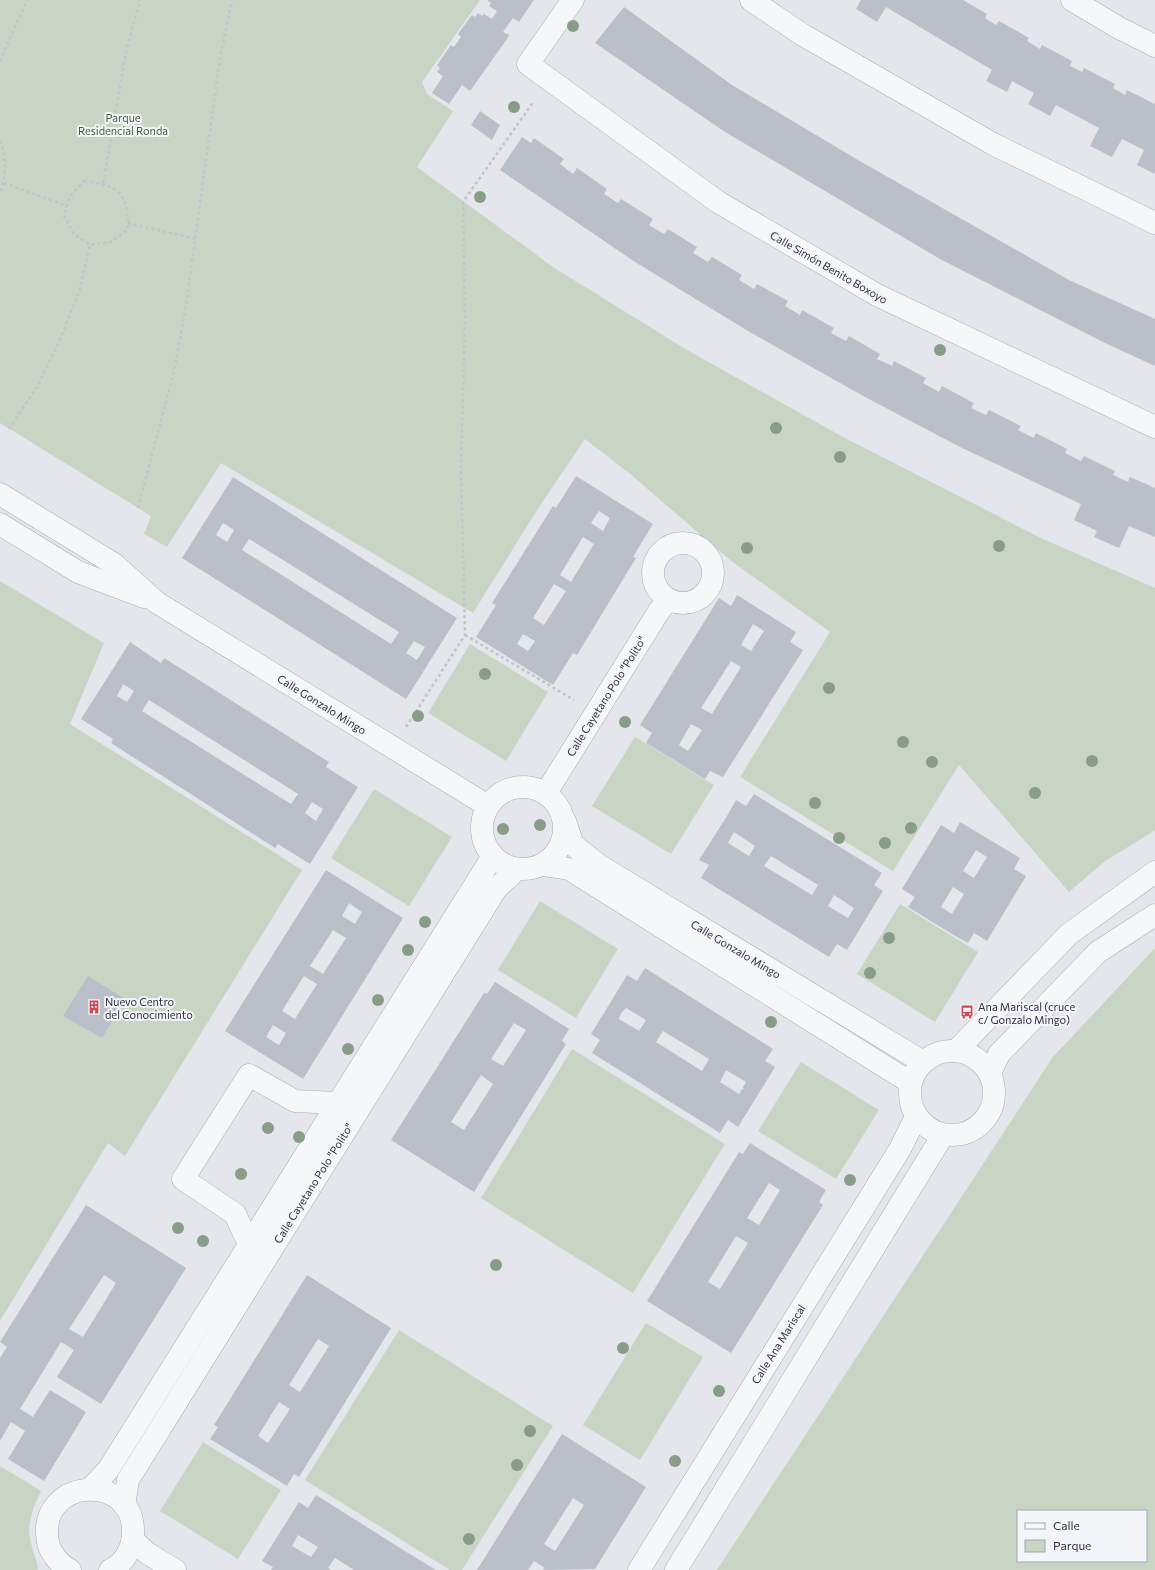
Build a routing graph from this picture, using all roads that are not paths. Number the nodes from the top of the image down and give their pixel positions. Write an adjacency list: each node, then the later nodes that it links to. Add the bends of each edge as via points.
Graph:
1 (573, 0): 6 (street, Calle Simón Benito Boxoyo, via 528,64 718,202 877,296)
2 (751, 0): 5 (street, via 803,35 993,144)
3 (1072, 0): 4 (street)
4 (1155, 46)
5 (1155, 224)
6 (1155, 427)
7 (0, 494): 10 (street, Calle Gonzalo Mingo, via 114,564)
8 (0, 524): 10 (street, Calle Gonzalo Mingo, via 78,572)
9 (668, 600): 11 (street, Calle Cayetano Polo "Polito")
10 (156, 602): 12 (street, Calle Gonzalo Mingo)
11 (546, 793): 12 (street, via 534,787 521,786 508,789); 13 (street, via 555,801)
12 (488, 806): 14 (street, via 483,818 482,831 485,845)
13 (565, 821): 15 (street, via 565,834 561,846 553,857); 20 (street, Calle Gonzalo Mingo, via 573,845 600,866)
14 (493, 856): 16 (street); 23 (street, Calle Cayetano Polo "Polito")
15 (543, 864): 16 (street); 22 (street, Calle Gonzalo Mingo, via 569,869)
16 (517, 869): 28 (street, Calle Cayetano Polo "Polito", via 496,889 128,1480)
17 (1155, 872): 19 (street, via 1069,934)
18 (1155, 915): 21 (street, via 1098,952 999,1054)
19 (956, 1051): 20 (street, via 938,1053); 21 (street, via 976,1058)
20 (923, 1062): 22 (street)
21 (990, 1073): 25 (street, via 995,1091 992,1110 980,1126 963,1135)
22 (911, 1083): 24 (street, via 910,1101)
23 (338, 1103): 26 (street, Calle Cayetano Polo "Polito"); 26 (street, via 295,1101 249,1076 183,1179 235,1214)
24 (916, 1117): 25 (street, via 928,1128); 33 (street, Calle Ana Mariscal, via 900,1149)
25 (943, 1135): 34 (street)
26 (249, 1244): 27 (street, Calle Cayetano Polo "Polito", via 108,1470)
27 (91, 1488): 28 (street, via 103,1490); 30 (street, via 77,1490 64,1497 54,1507 48,1519 49,1547 56,1559)
28 (124, 1504): 29 (street, via 131,1515)
29 (133, 1540): 31 (street, via 129,1551); 32 (street, via 147,1553)
30 (67, 1569)
31 (116, 1569)
32 (175, 1570)
33 (638, 1570)
34 (676, 1570)

